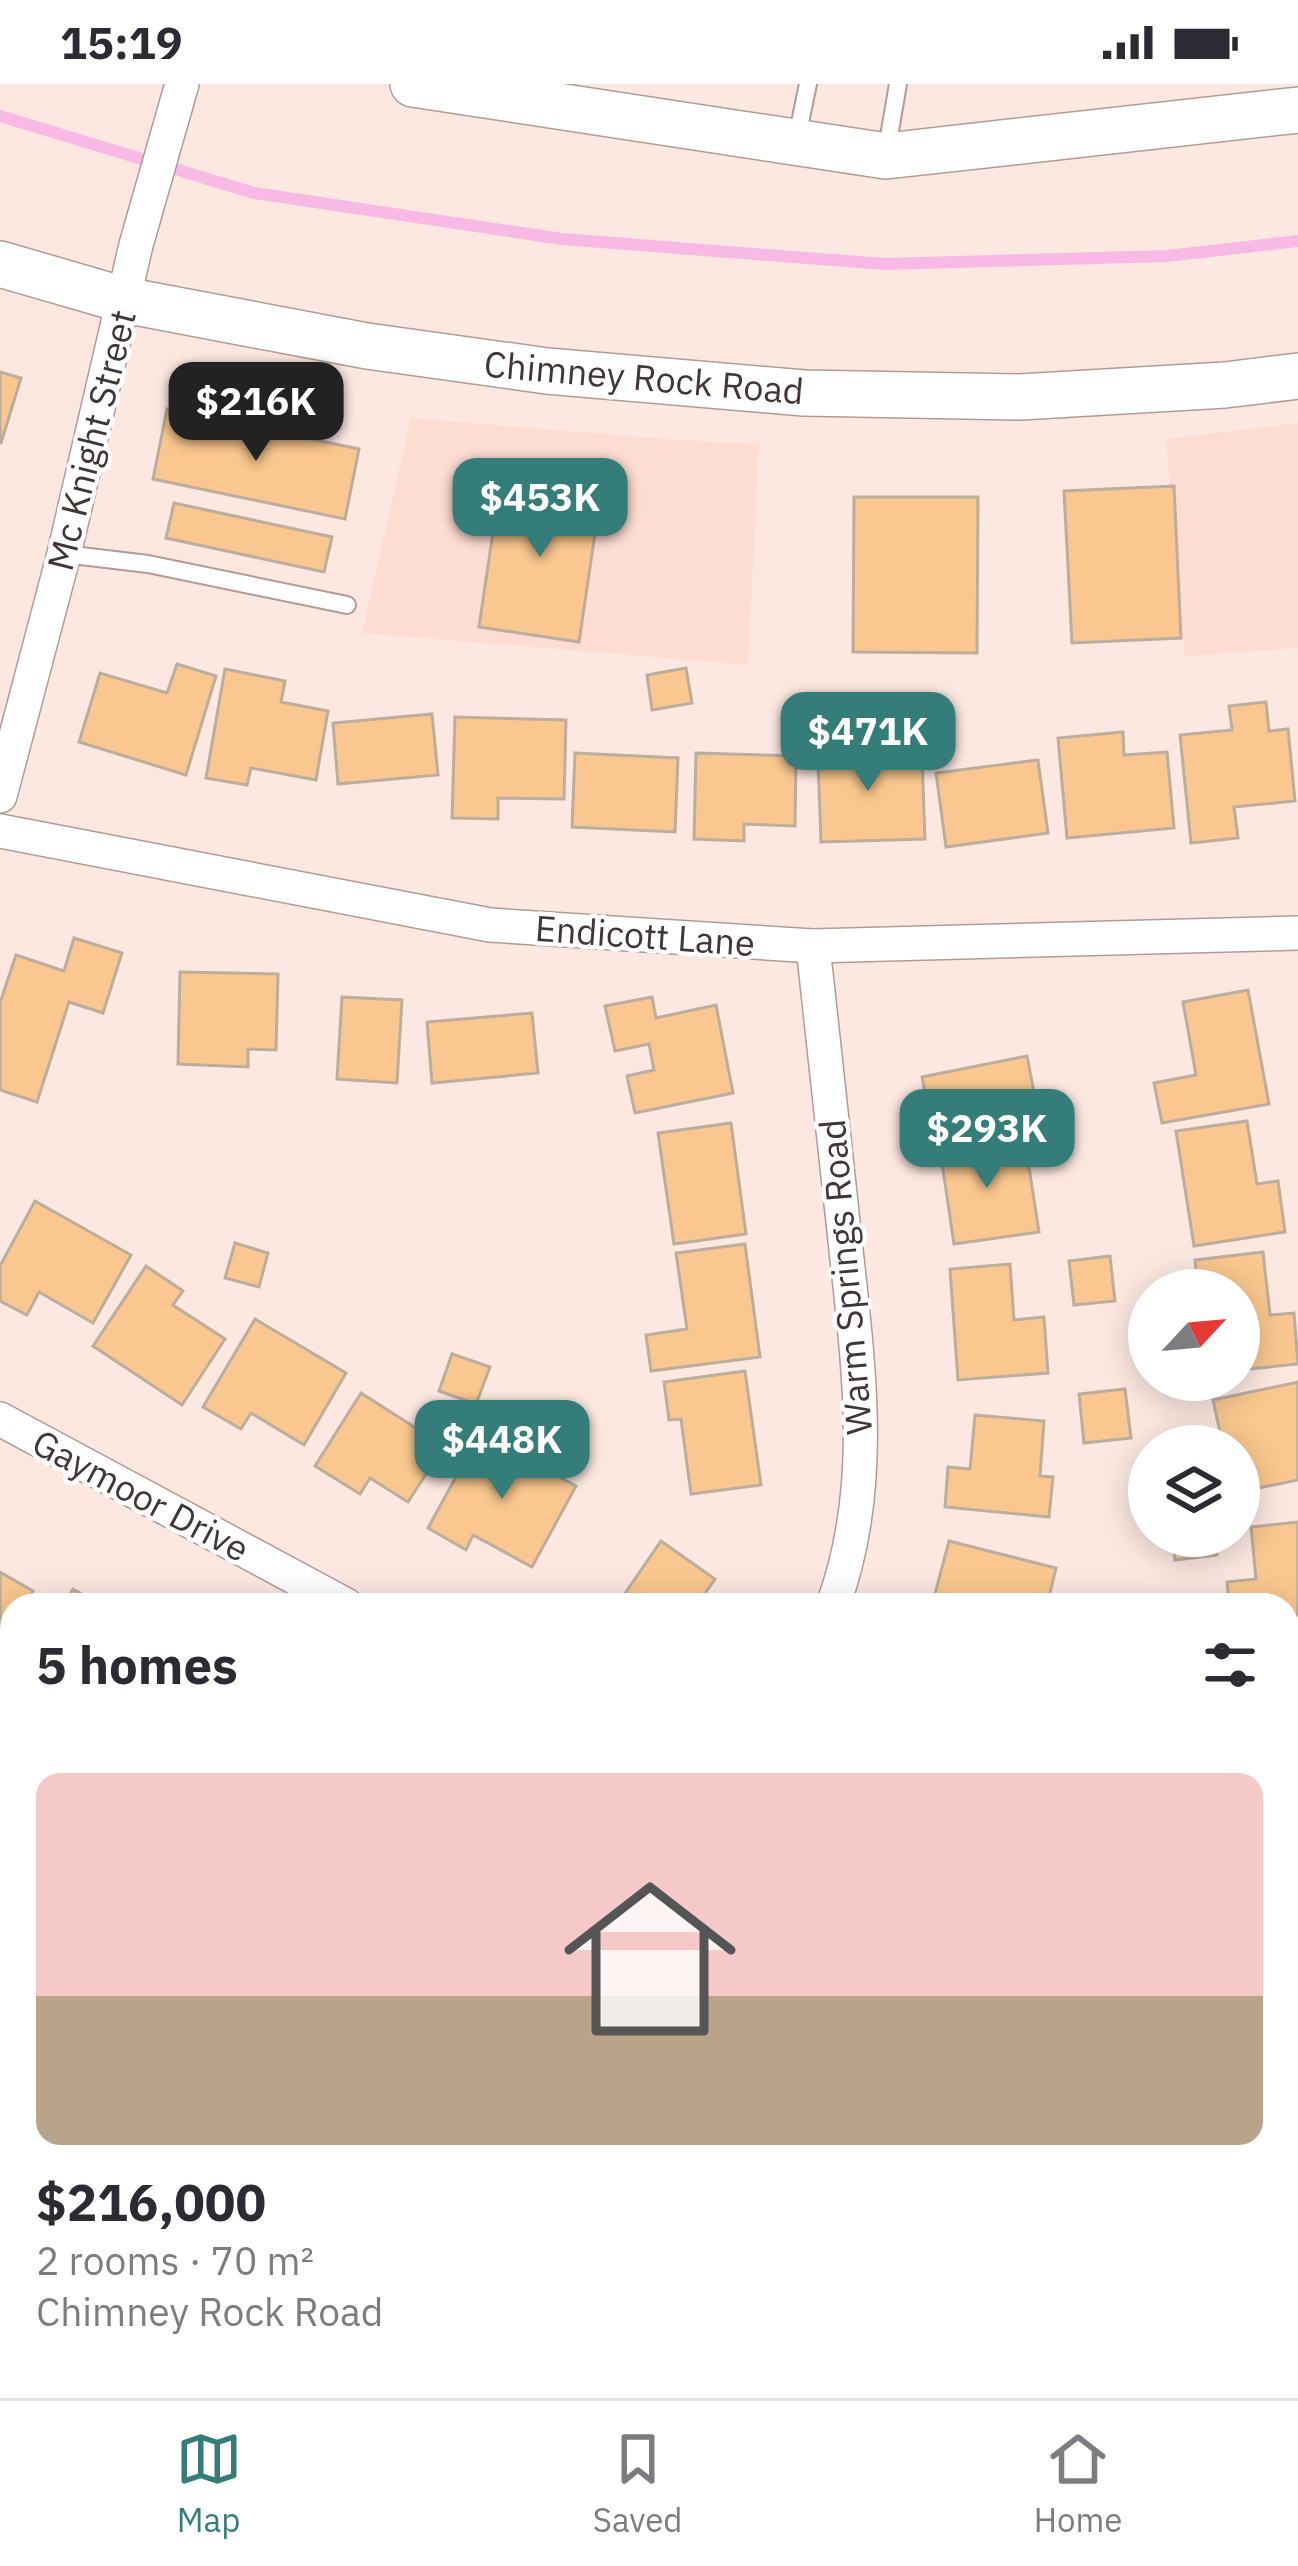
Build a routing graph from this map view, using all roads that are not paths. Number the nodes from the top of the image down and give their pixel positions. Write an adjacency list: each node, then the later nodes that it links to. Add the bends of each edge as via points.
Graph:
1 (413, 84): 6 (main road)
2 (808, 84): 6 (lane)
3 (898, 84): 7 (lane)
4 (180, 92): 9 (street, Mc Knight Street)
5 (1298, 110): 7 (main road)
6 (796, 143): 7 (main road)
7 (886, 156)
8 (0, 264): 9 (main road, Chimney Rock Road)
9 (124, 300): 10 (main road, Chimney Rock Road, via 526,368 804,393 1020,398); 11 (street, Mc Knight Street)
10 (1298, 376)
11 (64, 554): 12 (lane); 13 (street, Mc Knight Street)
12 (347, 605)
13 (0, 796)
14 (0, 831): 16 (street, Endicott Lane, via 490,925)
15 (1298, 933): 16 (street, Endicott Lane)
16 (813, 946): 19 (street, Warm Springs Road, via 862,1396 860,1496)
17 (0, 1419): 18 (street, Gaymoor Drive)
18 (324, 1593)
19 (838, 1593)

